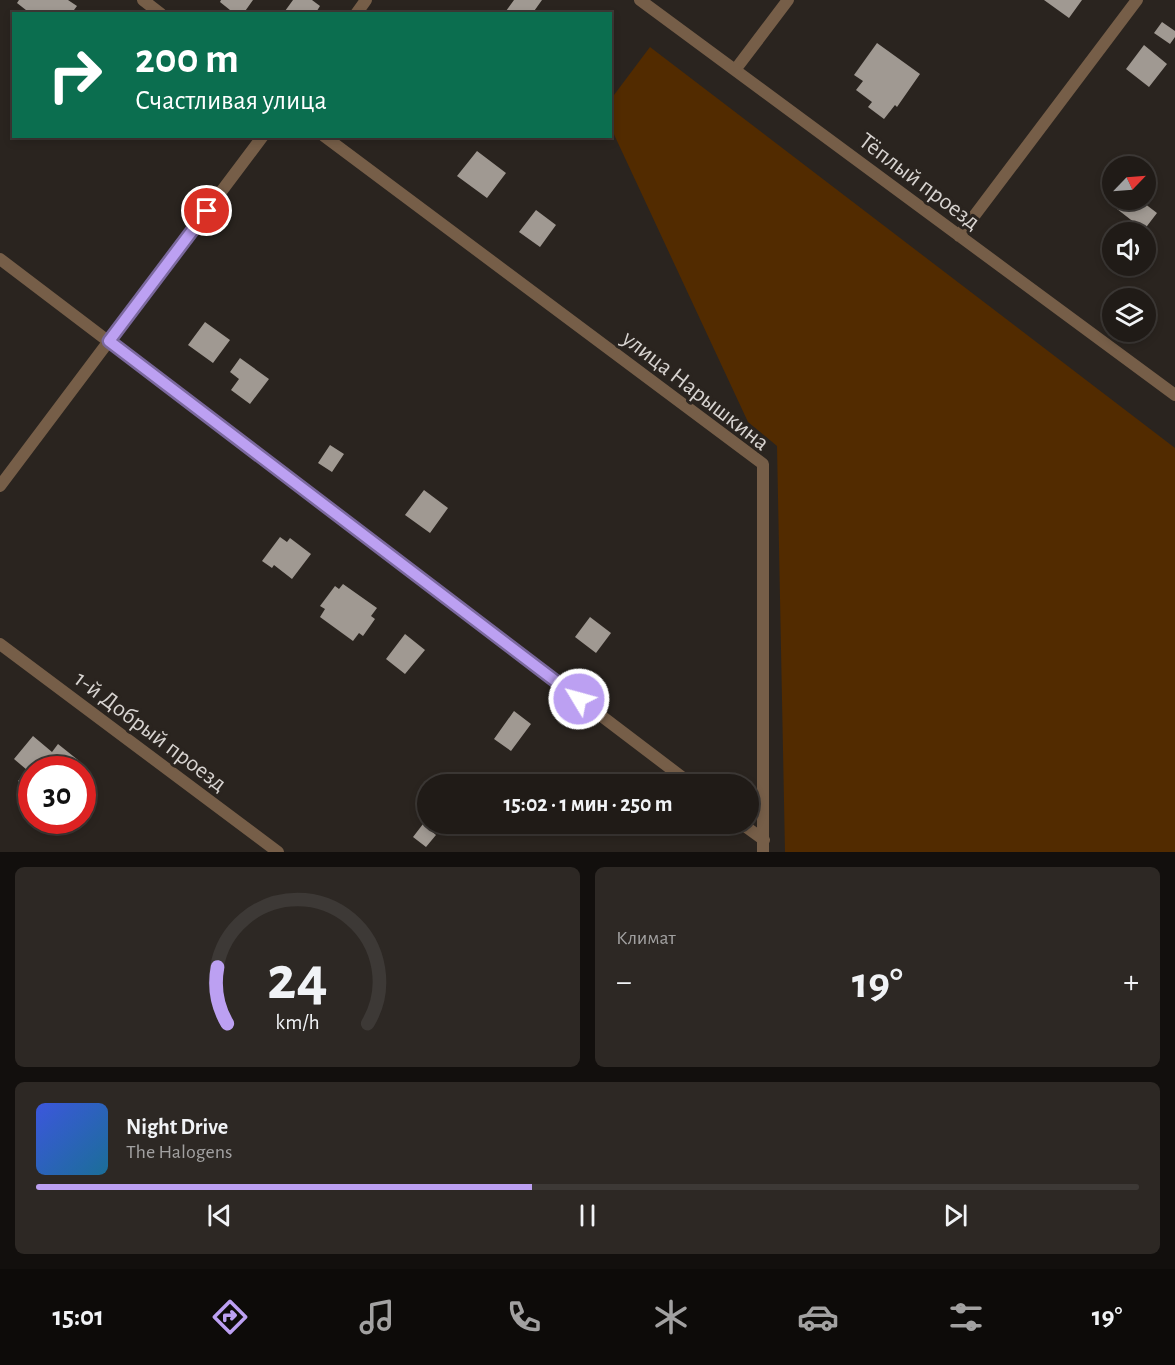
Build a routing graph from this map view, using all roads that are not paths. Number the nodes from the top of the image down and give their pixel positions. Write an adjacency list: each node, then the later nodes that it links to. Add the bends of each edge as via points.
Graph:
1 (142, 0): 5 (street)
2 (640, 0): 6 (street, Тёплый проезд)
3 (788, 0): 6 (street)
4 (1137, 0): 9 (street)
5 (157, 12)
6 (735, 70): 9 (street, Тёплый проезд)
7 (261, 138): 11 (street)
8 (327, 138): 17 (street, улица Нарышкина, via 763,464)
9 (959, 236): 12 (street, Тёплый проезд)
10 (0, 259): 11 (street)
11 (109, 341): 13 (street); 15 (street)
12 (1175, 395)
13 (0, 486)
14 (0, 644): 18 (street, 1-й Добрый проезд)
15 (678, 774)
16 (752, 834): 17 (street)
17 (763, 846)
18 (278, 852)

